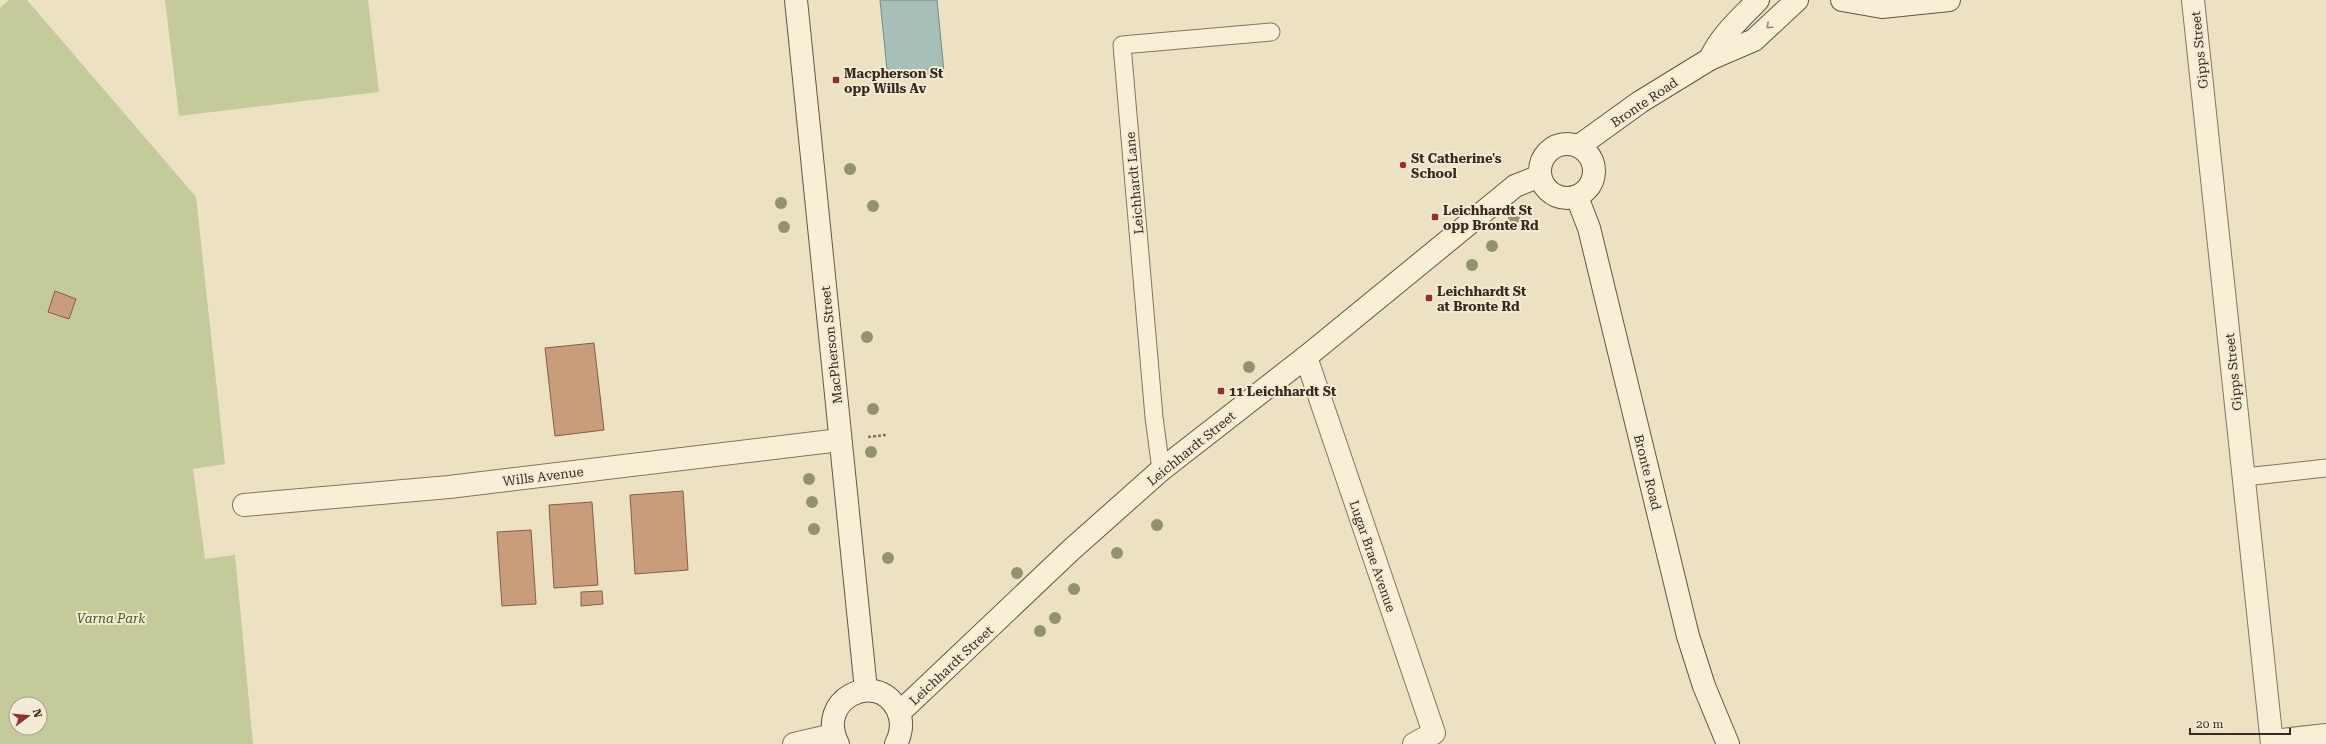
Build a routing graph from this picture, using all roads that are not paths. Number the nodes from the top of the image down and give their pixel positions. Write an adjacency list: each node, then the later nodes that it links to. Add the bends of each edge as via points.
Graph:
1 (796, 0): 13 (main road, MacPherson Street)
2 (1758, 0): 8 (main road, Bronte Road, via 1729,30 1716,46)
3 (1798, 0): 8 (main road, Bronte Road, one-way to 8, via 1754,40)
4 (1842, 0): 5 (main road, via 1882,7)
5 (1949, 0)
6 (2193, 0): 16 (main road, Gipps Street)
7 (1271, 32): 15 (lane, Leichhardt Lane, via 1122,45 1154,417)
8 (1710, 59): 9 (main road, Bronte Road, via 1640,102)
9 (1579, 146): 10 (main road, via 1562,144 1547,152 1541,163); 11 (main road, via 1588,152 1594,172 1592,182 1586,191)
10 (1540, 176): 11 (main road, via 1550,193 1567,199); 12 (main road, Leichhardt Street, via 1515,186)
11 (1577, 197): 26 (main road, Bronte Road, via 1590,228 1688,636 1704,686)
12 (1306, 358): 15 (main road, Leichhardt Street); 25 (main road, Lugar Brae Avenue, via 1434,733)
13 (840, 440): 17 (main road, Wills Avenue, via 449,487); 18 (main road, MacPherson Street)
14 (2326, 468): 16 (lane)
15 (1161, 470): 19 (main road, Leichhardt Street, via 1071,550)
16 (2245, 477): 22 (main road, Gipps Street)
17 (244, 505)
18 (866, 690): 19 (main road, via 886,696); 21 (main road, via 855,692 838,704 834,714)
19 (899, 713): 24 (main road, via 901,730)
20 (2326, 735): 22 (main road)
21 (836, 740): 23 (main road)
22 (2272, 743)
23 (794, 744)
24 (896, 744)
25 (1414, 744)
26 (1728, 744)

